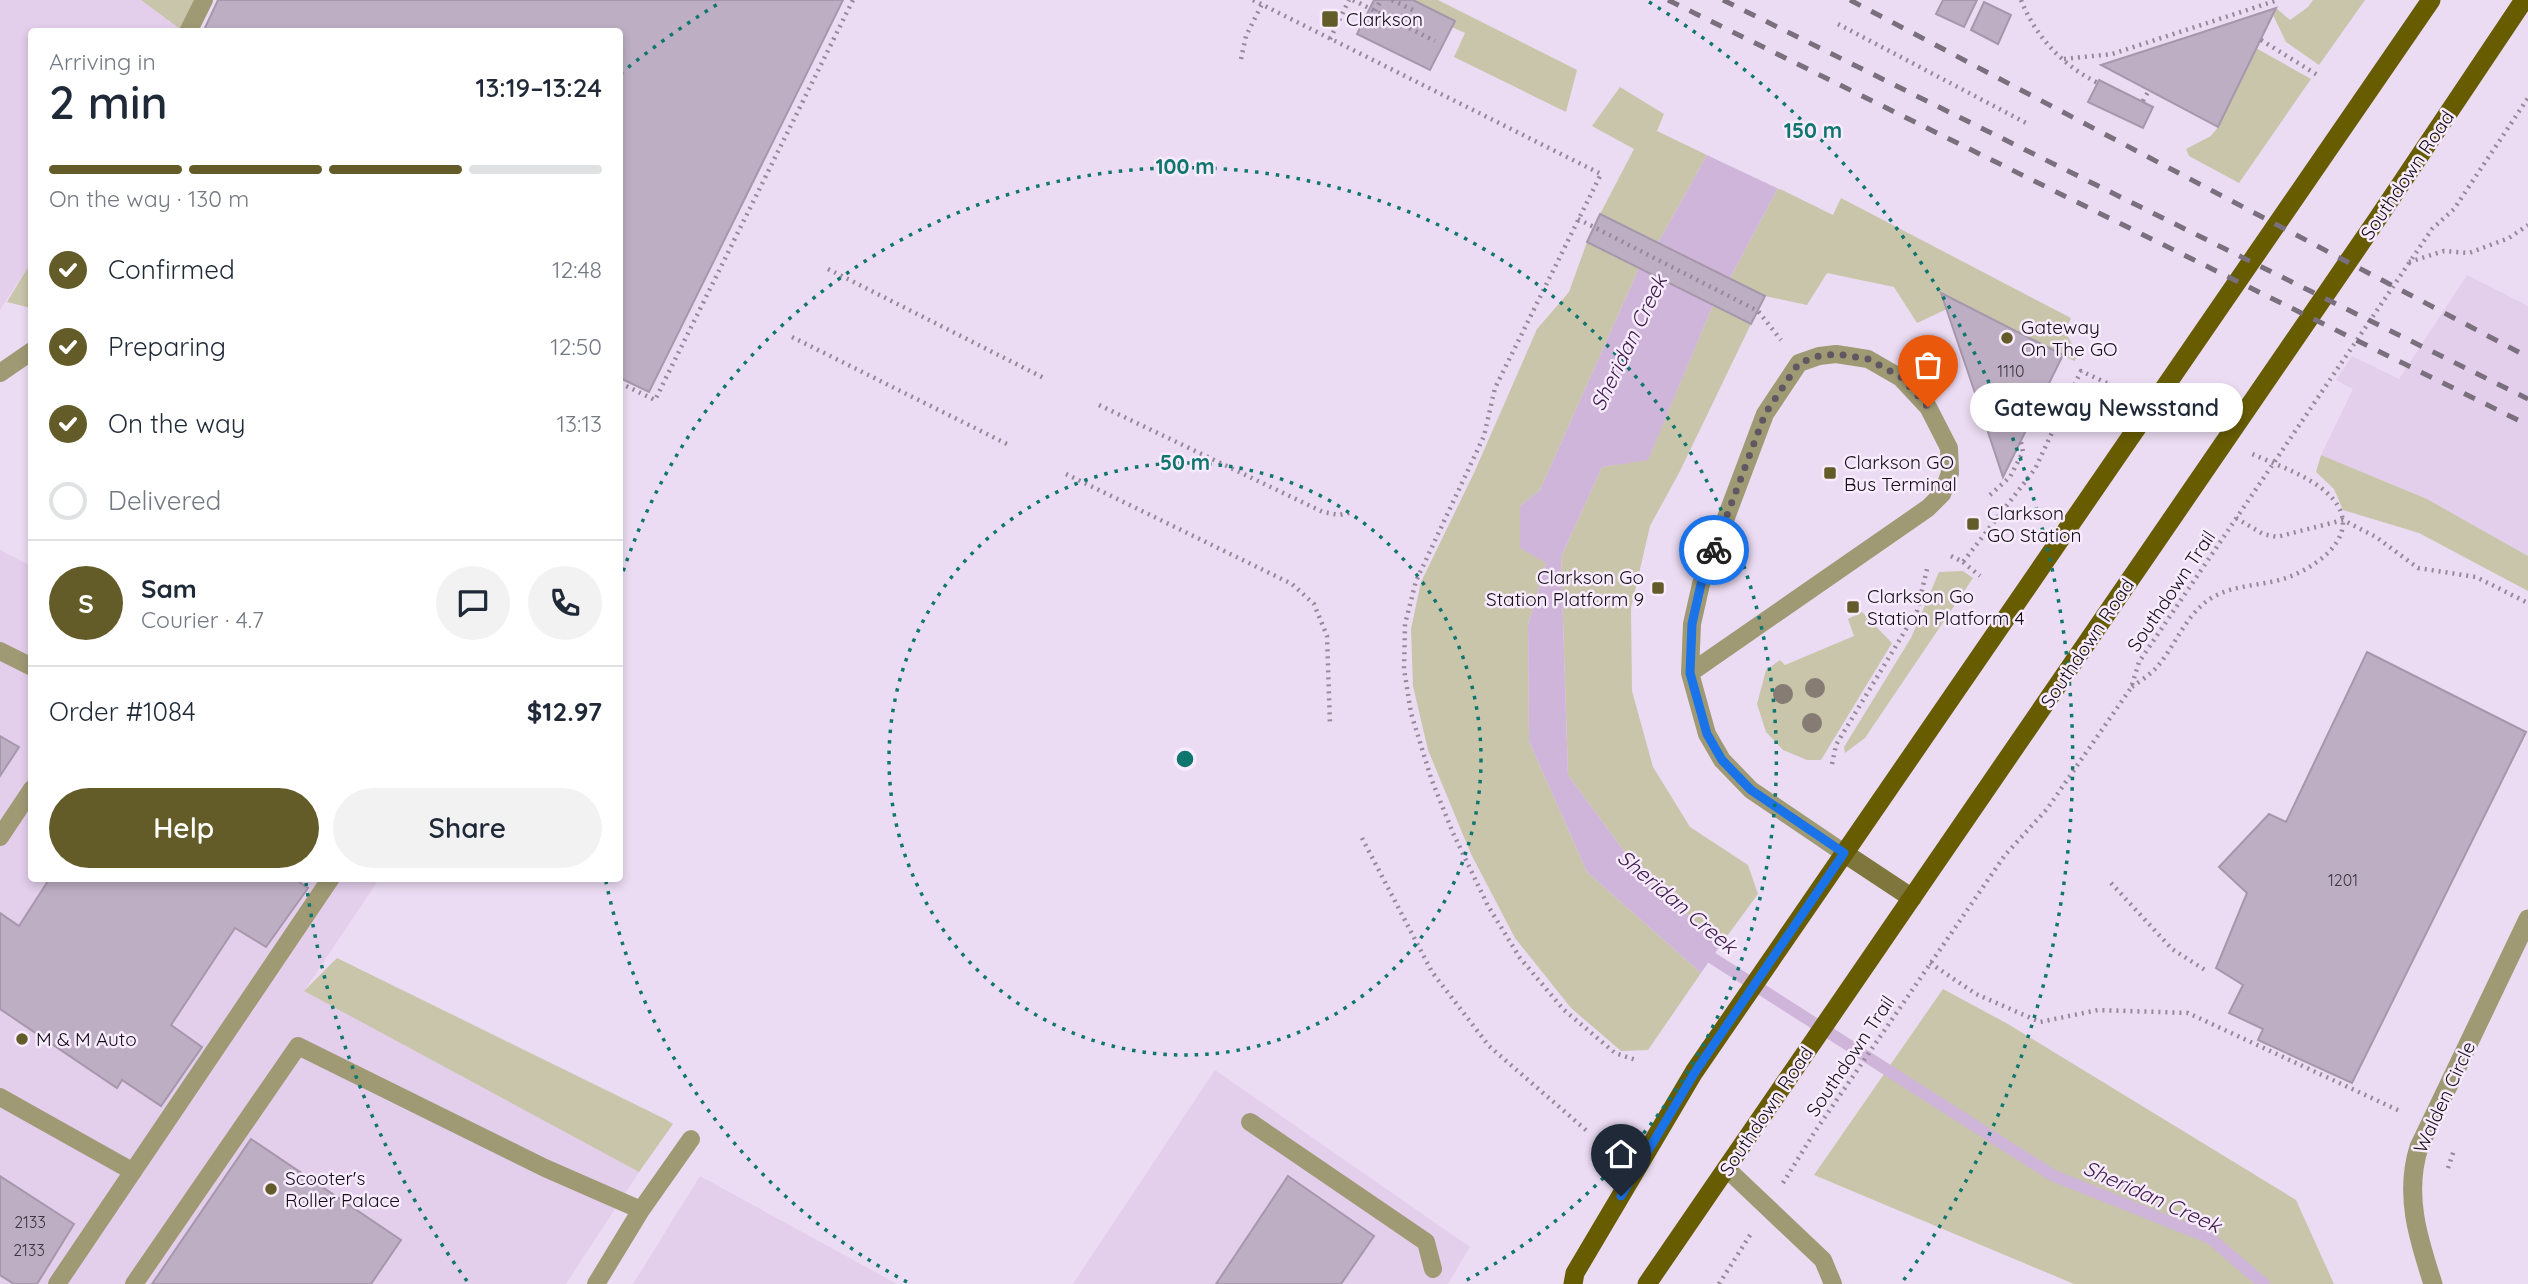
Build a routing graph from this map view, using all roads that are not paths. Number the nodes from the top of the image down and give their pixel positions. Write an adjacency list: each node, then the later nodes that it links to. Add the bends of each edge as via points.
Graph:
1 (204, 0): 4 (lane)
2 (2431, 0): 12 (main road)
3 (2524, 0): 14 (main road, Southdown Road)
4 (190, 28)
5 (28, 354): 6 (lane)
6 (0, 373)
7 (0, 651): 8 (lane)
8 (28, 665)
9 (1690, 673): 9 (lane, via 1942,494 1950,473 1949,448 1928,407 1901,377 1868,359 1836,354 1799,363 1765,414 1701,584 1692,624); 12 (lane, via 1707,734 1722,760 1751,790)
10 (28, 795): 11 (lane)
11 (0, 837)
12 (1844, 853): 14 (main road); 26 (main road, via 1695,1072 1575,1273)
13 (328, 882): 20 (lane)
14 (1912, 898): 19 (main road, Southdown Road)
15 (2528, 919): 29 (street, Walden Circle, via 2413,1167 2414,1215)
16 (0, 1097): 20 (lane)
17 (1250, 1122): 22 (lane, via 1426,1242)
18 (691, 1139): 21 (lane)
19 (1727, 1169): 27 (main road, Southdown Road); 28 (lane, via 1823,1260)
20 (132, 1171): 23 (lane)
21 (641, 1210): 24 (lane, via 545,1168 298,1046); 25 (lane)
22 (1433, 1269)
23 (57, 1284)
24 (134, 1284)
25 (596, 1284)
26 (1573, 1284)
27 (1647, 1284)
28 (1833, 1284)
29 (2433, 1284)

